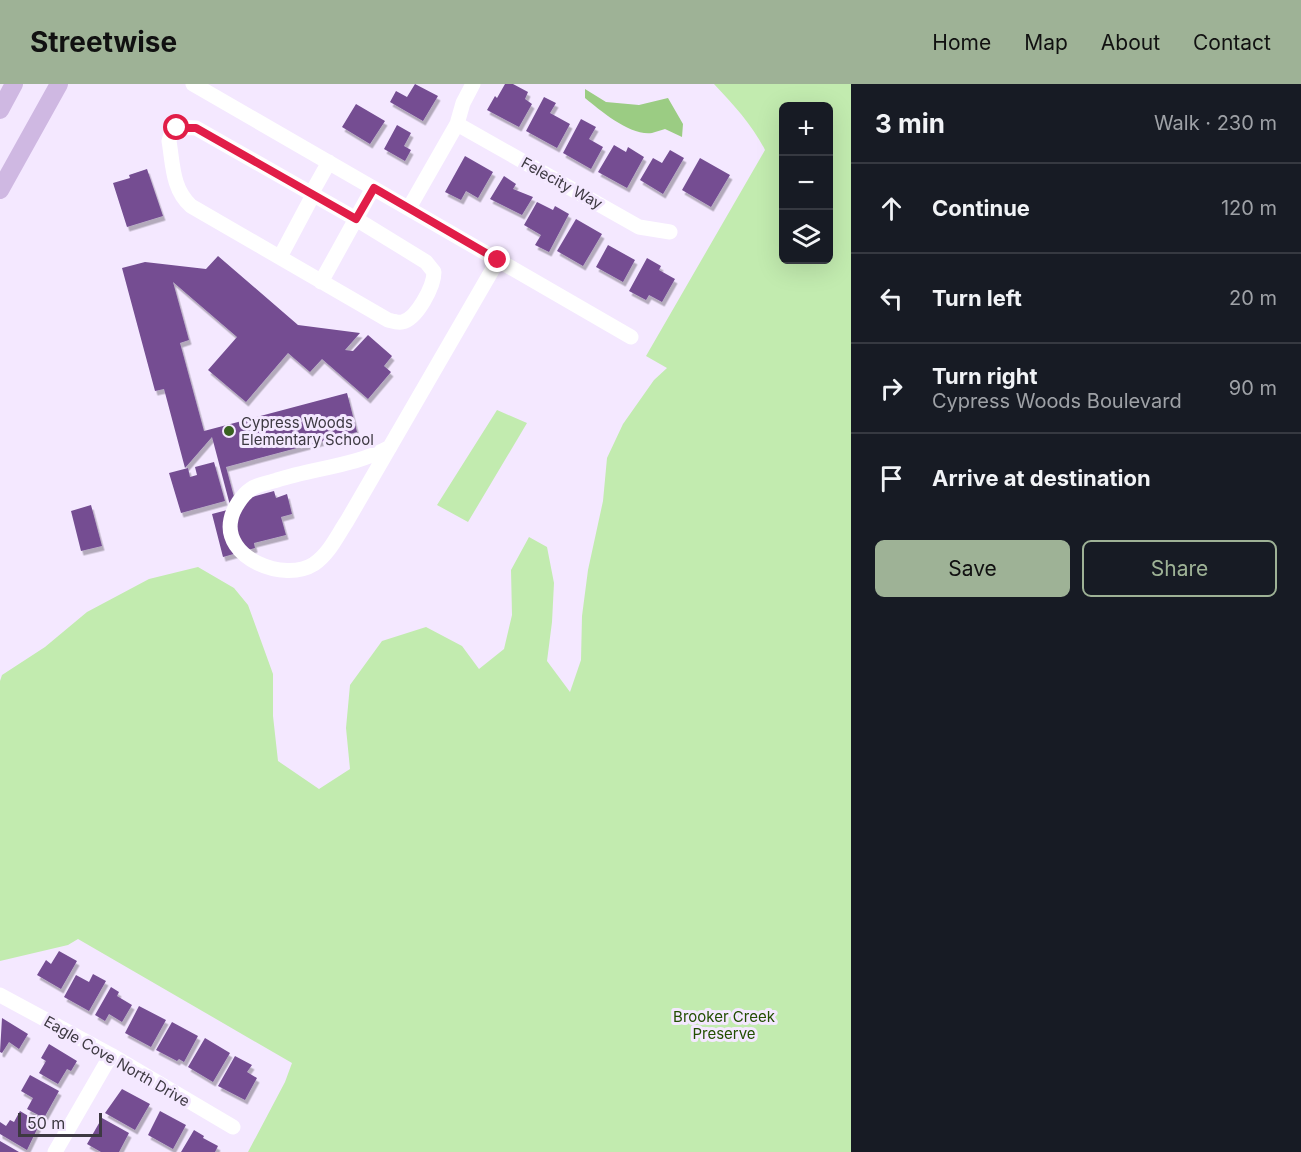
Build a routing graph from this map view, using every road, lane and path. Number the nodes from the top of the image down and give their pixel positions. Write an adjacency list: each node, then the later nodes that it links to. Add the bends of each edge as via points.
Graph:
1 (15, 84): 5 (main road)
2 (59, 84): 9 (main road)
3 (193, 84): 7 (street)
4 (473, 84): 6 (street)
5 (0, 110)
6 (457, 124): 11 (street); 13 (street, Felecity Way, via 639,227)
7 (329, 162): 8 (street); 10 (street)
8 (374, 188): 11 (street); 12 (street)
9 (0, 190)
10 (312, 194): 12 (street); 14 (street); 14 (street, via 196,128 177,128 171,134 181,197)
11 (409, 208): 15 (street)
12 (356, 219): 16 (street); 16 (street, via 426,262 434,272 434,281 426,296 414,316 402,323 388,320)
13 (670, 232)
14 (280, 257): 16 (street)
15 (498, 260): 17 (street); 18 (street)
16 (321, 282)
17 (631, 336)
18 (390, 447): 18 (street, via 327,552 312,565 279,571 260,566 242,552 231,536 231,519 240,500 252,488 371,457)
19 (0, 995): 20 (street, Eagle Cove North Drive)
20 (111, 1055): 21 (street, Eagle Cove North Drive); 22 (street)
21 (233, 1127)
22 (55, 1152)

